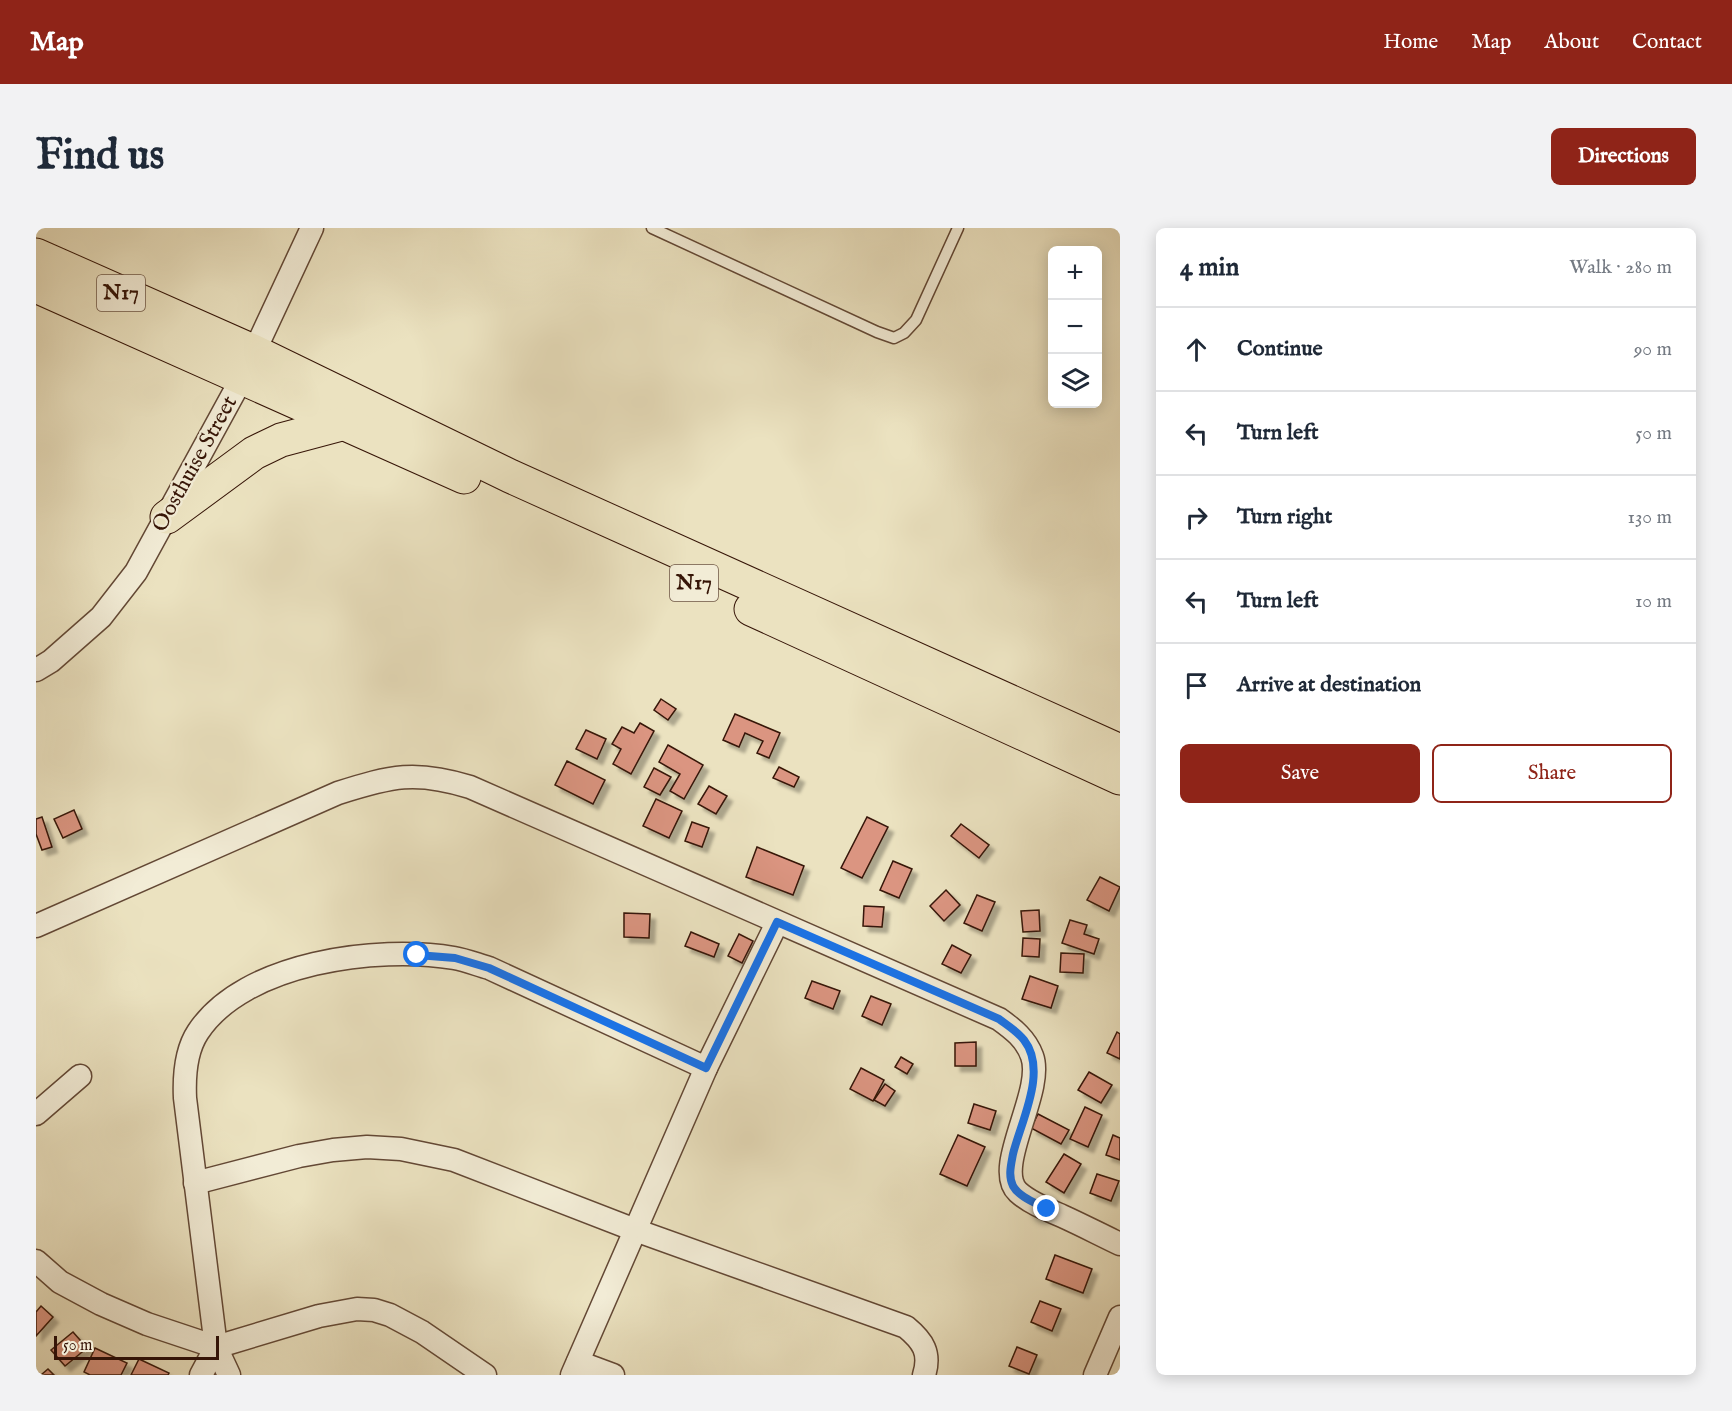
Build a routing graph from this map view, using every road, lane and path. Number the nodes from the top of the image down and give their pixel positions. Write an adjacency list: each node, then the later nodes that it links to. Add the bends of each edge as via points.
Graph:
1 (312, 228): 6 (street, Oosthuise Street)
2 (652, 228): 3 (lane, via 894,338 916,320)
3 (958, 228)
4 (36, 255): 6 (highway, N17)
5 (36, 286): 6 (highway, N17)
6 (249, 365): 7 (highway, N17); 8 (street, Oosthuise Street); 10 (highway, N17, via 510,476)
7 (341, 424): 8 (highway, via 281,440 254,453); 11 (highway, N17)
8 (167, 517): 9 (street, Oosthuise Street, via 136,572 101,617)
9 (36, 670)
10 (1120, 751)
11 (1120, 778)
12 (777, 922): 13 (street, via 470,787 414,776 338,793); 14 (street); 19 (street, via 999,1019 1024,1040 1035,1066 1010,1179 1030,1201)
13 (36, 926)
14 (706, 1068): 17 (street, via 489,968 455,958 358,955 296,968 237,995 198,1032 184,1076); 18 (street)
15 (80, 1076): 16 (street)
16 (36, 1114)
17 (195, 1183): 18 (street, via 333,1150 401,1149 454,1160); 22 (street)
18 (635, 1230): 23 (street); 28 (street, via 906,1327 925,1348)
19 (1120, 1244)
20 (36, 1261): 22 (street, via 60,1282 101,1304)
21 (1120, 1317): 29 (street)
22 (216, 1347): 24 (street); 25 (street); 26 (street, via 319,1316 374,1310 422,1332)
23 (575, 1368): 27 (street)
24 (201, 1375)
25 (229, 1375)
26 (485, 1375)
27 (613, 1375)
28 (924, 1375)
29 (1095, 1375)

